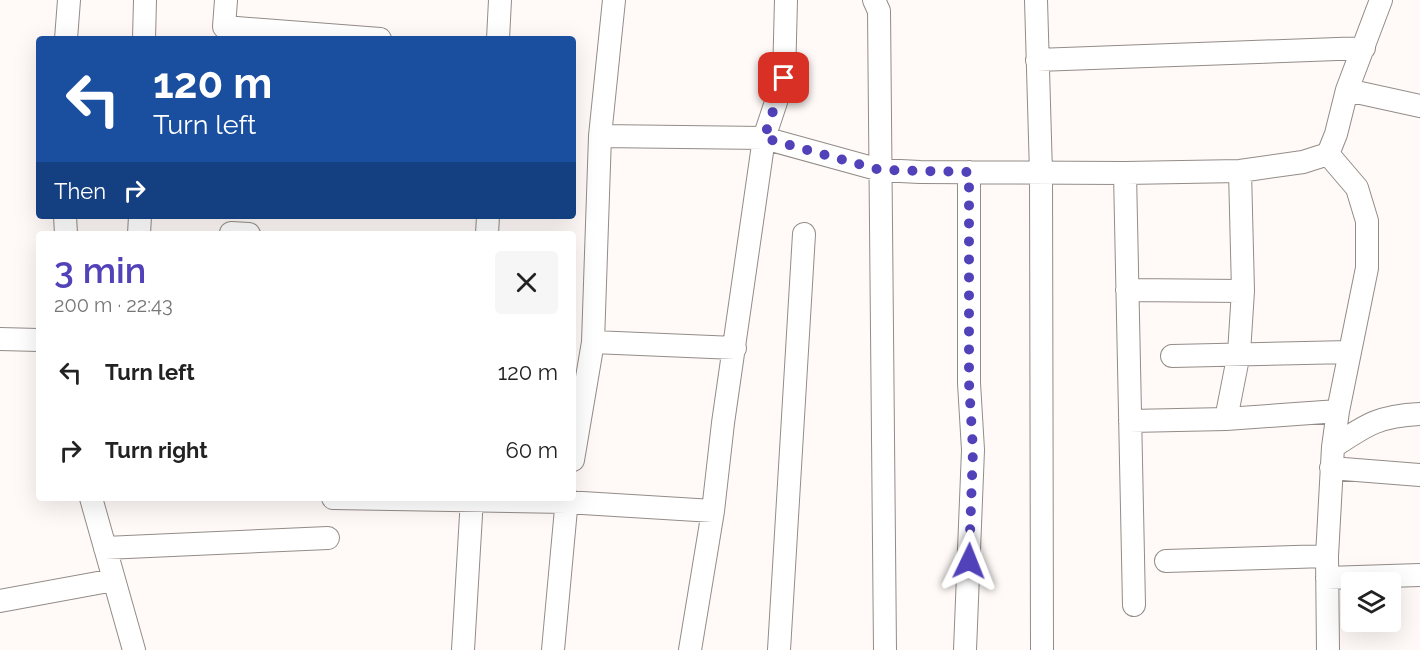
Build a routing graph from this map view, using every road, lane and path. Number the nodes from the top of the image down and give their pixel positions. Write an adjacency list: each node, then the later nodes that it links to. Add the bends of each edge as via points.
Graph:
1 (69, 0): 10 (street)
2 (145, 0): 11 (street)
3 (226, 0): 12 (street, via 224,27)
4 (500, 0): 13 (street)
5 (614, 0): 18 (street)
6 (786, 0): 19 (street, via 784,78)
7 (874, 0): 21 (street, via 879,11)
8 (1036, 0): 15 (street)
9 (1381, 0): 14 (street)
10 (66, 36)
11 (144, 36)
12 (341, 36)
13 (498, 36)
14 (1364, 48): 15 (street); 16 (street)
15 (1036, 60): 24 (street)
16 (1347, 90): 17 (street); 20 (street)
17 (1420, 106)
18 (600, 136): 19 (street); 31 (street)
19 (764, 138): 21 (street); 32 (street)
20 (1328, 154): 22 (street, via 1293,164); 33 (street, via 1357,188 1367,221 1367,268)
21 (880, 170): 23 (street); 60 (street)
22 (1240, 171): 25 (street); 28 (street)
23 (969, 172): 24 (street); 61 (street, via 969,383 973,450)
24 (1041, 173): 25 (street); 62 (street)
25 (1125, 173): 27 (street)
26 (804, 234): 59 (street)
27 (1127, 290): 28 (street); 38 (street)
28 (1243, 291): 34 (street)
29 (0, 339): 30 (street)
30 (36, 340)
31 (593, 342): 32 (street); 40 (street)
32 (735, 348): 46 (street)
33 (1350, 352): 34 (street); 39 (street)
34 (1239, 353): 35 (street); 37 (street)
35 (1172, 356)
36 (1420, 414): 39 (street, via 1389,417)
37 (1226, 419): 38 (street); 39 (street)
38 (1130, 421): 54 (street)
39 (1334, 436): 41 (street); 50 (street)
40 (576, 442)
41 (1420, 475)
42 (92, 501): 48 (street)
43 (472, 501): 56 (street)
44 (566, 501): 57 (street)
45 (576, 501): 46 (street)
46 (714, 512): 58 (street)
47 (328, 538): 48 (street)
48 (105, 548): 52 (street)
49 (1166, 561): 50 (street)
50 (1327, 567): 51 (street); 63 (street)
51 (1420, 575)
52 (114, 580): 53 (street); 55 (street)
53 (0, 601)
54 (1134, 605)
55 (134, 650)
56 (463, 650)
57 (553, 650)
58 (690, 650)
59 (779, 650)
60 (885, 650)
61 (965, 650)
62 (1042, 650)
63 (1328, 650)

